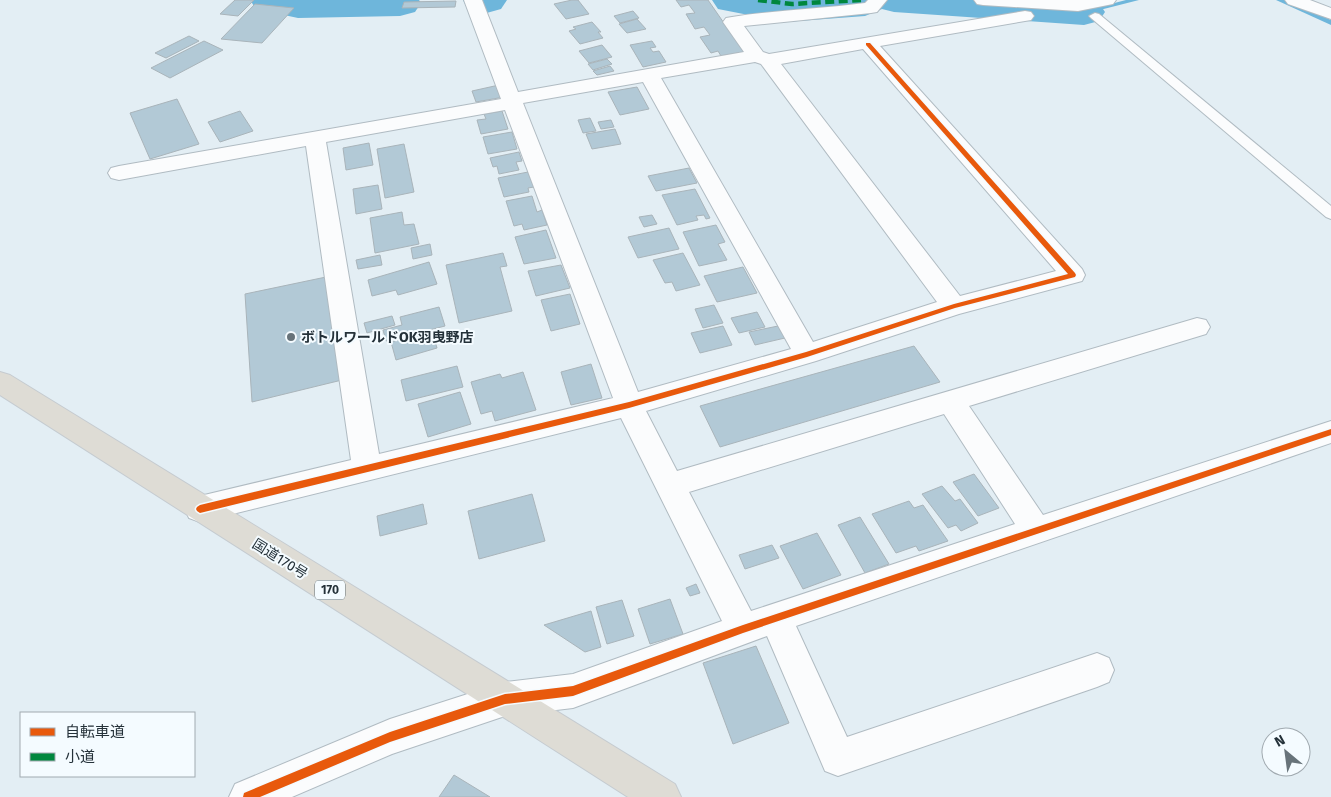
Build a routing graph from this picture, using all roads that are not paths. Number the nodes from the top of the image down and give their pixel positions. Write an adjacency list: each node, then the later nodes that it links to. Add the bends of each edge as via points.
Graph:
1 (473, 0): 12 (street)
2 (878, 0): 10 (street, via 871,8 732,22)
3 (984, 0): 4 (street, via 1078,6)
4 (1107, 0)
5 (1294, 0): 6 (street)
6 (1331, 14)
7 (1025, 16): 9 (street)
8 (1095, 16): 15 (lane)
9 (868, 44): 10 (street); 16 (street, via 1073,275)
10 (762, 58): 11 (street); 16 (street)
11 (650, 76): 12 (street); 18 (street)
12 (512, 101): 13 (street); 21 (street)
13 (315, 138): 14 (street); 23 (street)
14 (119, 173)
15 (1331, 214)
16 (954, 306): 18 (street)
17 (1197, 327): 20 (street)
18 (807, 354): 21 (street)
19 (0, 382): 25 (highway, 国道170号 / 170)
20 (950, 401): 24 (street); 26 (street)
21 (629, 404): 23 (street); 24 (street)
22 (1331, 432): 26 (street)
23 (367, 468): 25 (street)
24 (671, 485): 28 (street)
25 (200, 509): 30 (highway, 国道170号 / 170)
26 (1037, 530): 27 (street)
27 (776, 618): 28 (street); 29 (street, via 838,758)
28 (743, 629): 30 (street, via 572,691)
29 (1097, 670)
30 (505, 699): 31 (street, via 390,737); 32 (highway, 国道170号 / 170)
31 (248, 797)
32 (662, 797)

